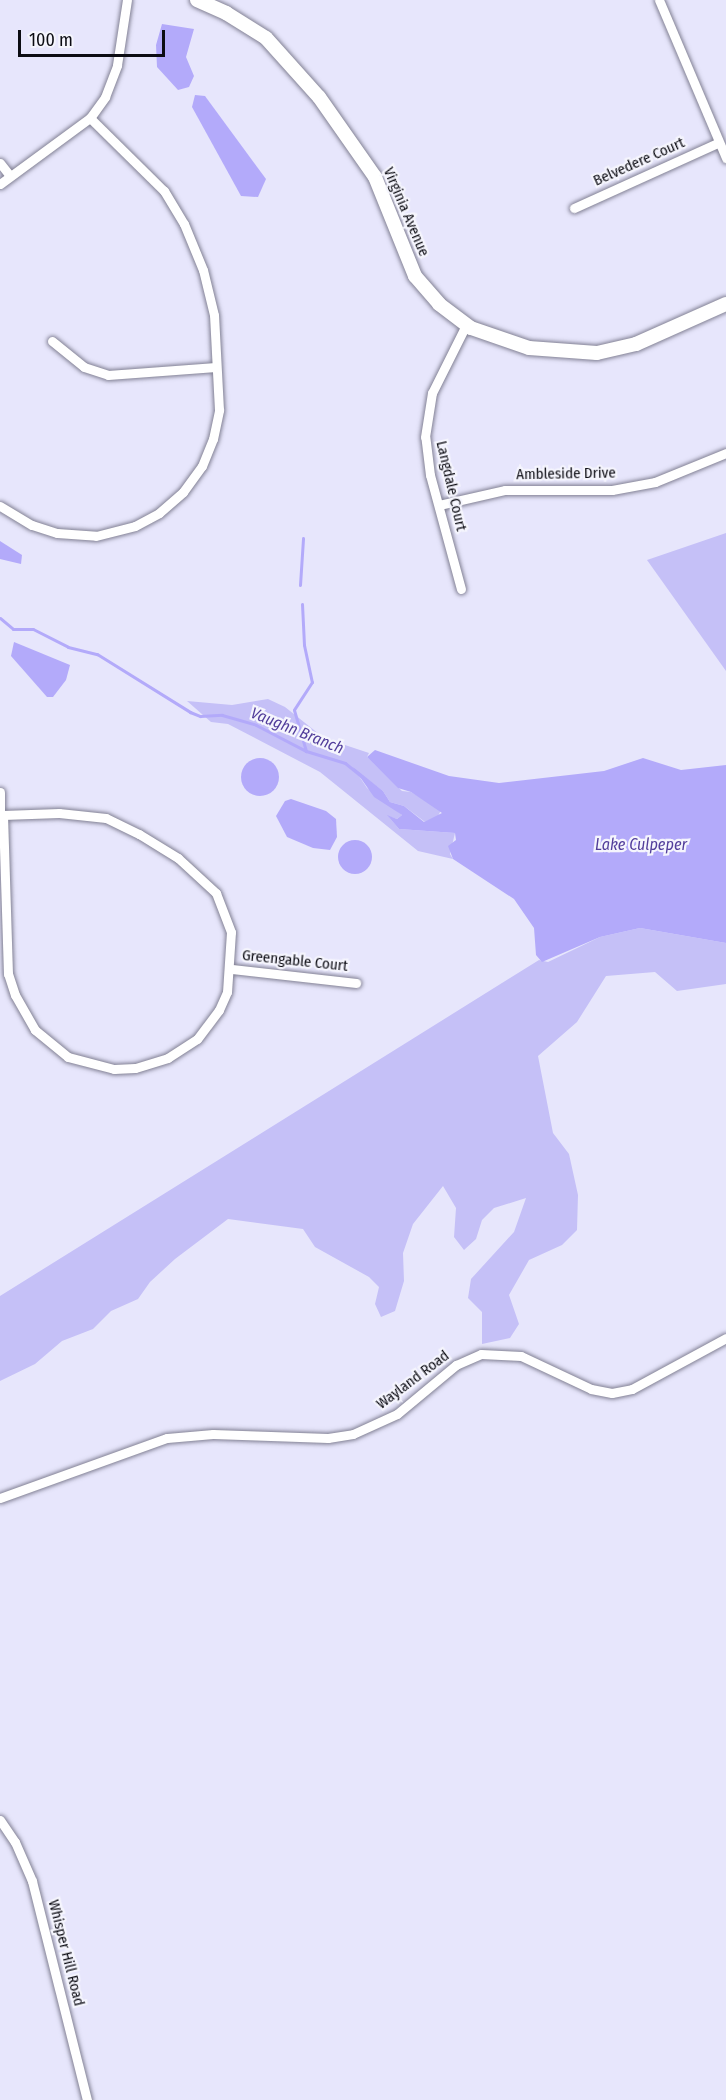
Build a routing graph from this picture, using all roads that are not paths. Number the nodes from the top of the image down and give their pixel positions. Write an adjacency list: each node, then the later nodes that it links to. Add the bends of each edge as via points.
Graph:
1 (127, 0): 4 (street, via 117,65 105,97)
2 (197, 0): 12 (street, Virginia Avenue, via 266,38 319,97 375,177 415,276 439,304)
3 (659, 0): 5 (street)
4 (90, 118): 8 (street); 14 (street, via 164,191 184,224 203,270 214,315)
5 (717, 143): 6 (street); 10 (street, Belvedere Court)
6 (726, 158)
7 (0, 163): 8 (street)
8 (10, 176): 9 (street)
9 (0, 184)
10 (574, 208)
11 (726, 304): 12 (street, Virginia Avenue, via 636,344 597,353 529,348 490,337)
12 (466, 325): 16 (street, Langdale Court, via 432,393 424,436)
13 (52, 341): 14 (street, via 84,367 108,375)
14 (216, 367): 17 (street, via 219,410 213,439 202,466 183,492 159,513 135,526 96,536 57,533 32,525)
15 (726, 453): 16 (street, Ambleside Drive, via 656,482 612,490 505,490)
16 (439, 505): 18 (street, Langdale Court)
17 (0, 506)
18 (461, 590)
19 (0, 792): 20 (street)
20 (1, 815): 21 (street, via 58,813 106,818 178,858 216,893 231,932); 21 (street, via 8,974 24,1014 58,1050 92,1066 114,1069 135,1068 168,1058 208,1026 227,992)
21 (232, 969): 22 (street, Greengable Court)
22 (356, 983)
23 (726, 1338): 24 (street, Wayland Road, via 632,1389 612,1394 591,1389 521,1356 481,1354 456,1365 397,1414 354,1434 328,1438 213,1434 167,1438)
24 (0, 1498)
25 (0, 1820): 26 (street, Whisper Hill Road, via 15,1842 32,1881)
26 (87, 2100)

